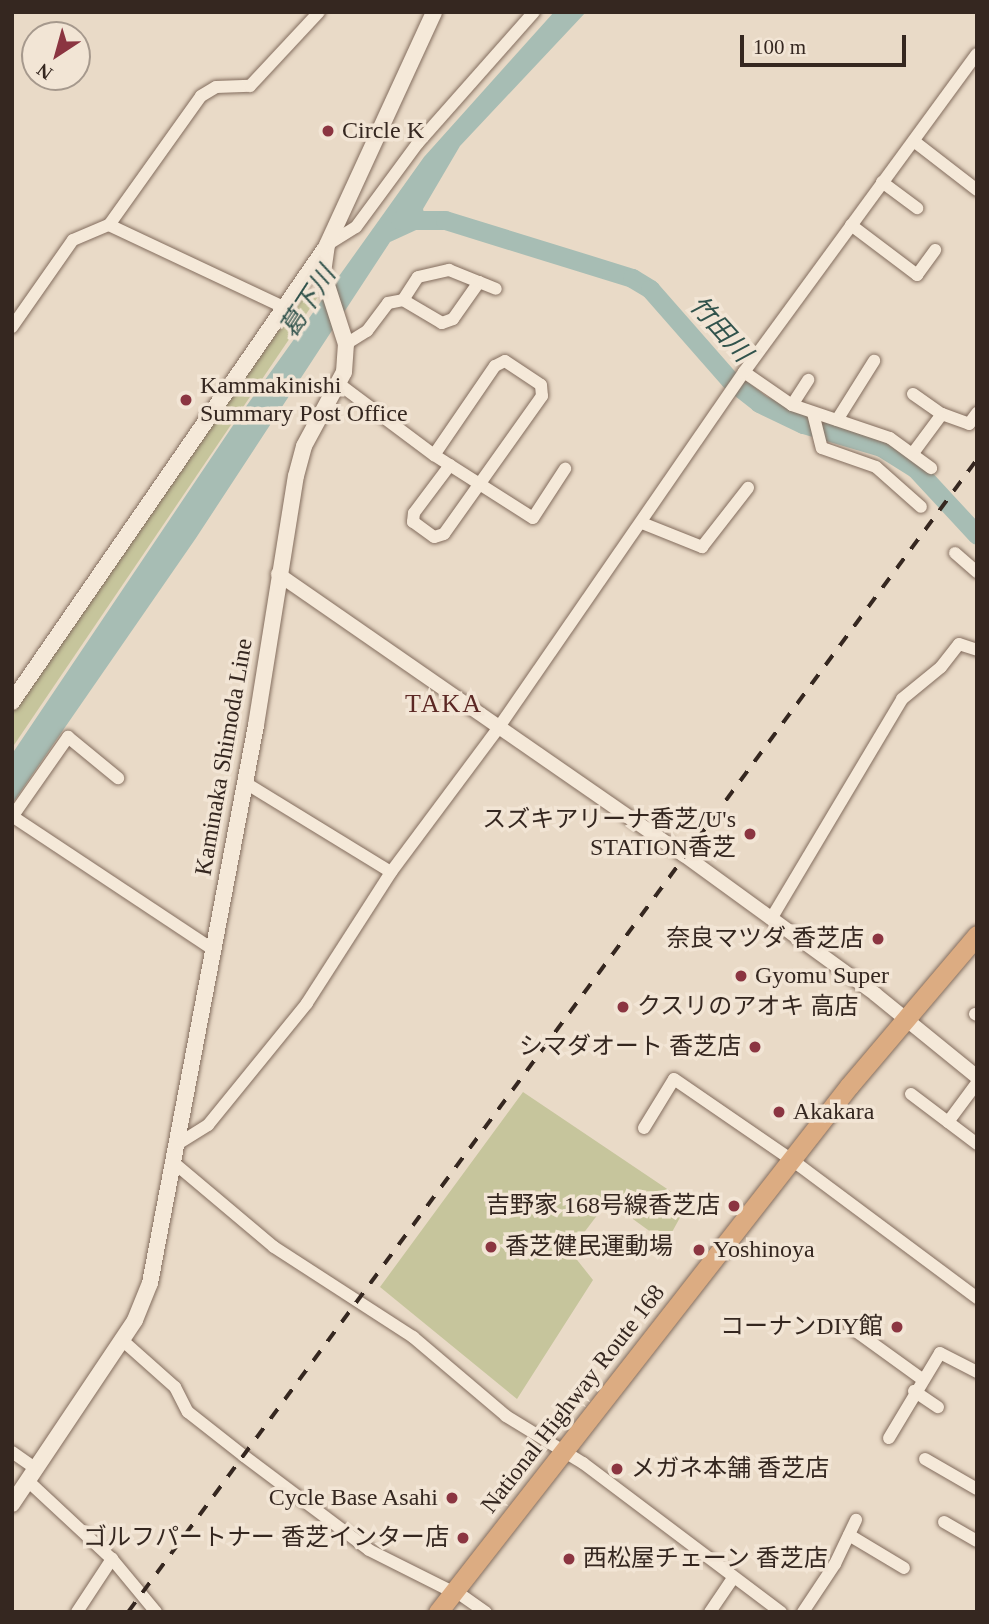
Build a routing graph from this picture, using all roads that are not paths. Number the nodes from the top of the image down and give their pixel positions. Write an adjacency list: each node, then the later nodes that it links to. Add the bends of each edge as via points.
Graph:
1 (319, 12): 9 (street, via 250,86 216,86 201,96)
2 (434, 12): 11 (main road, Kaminaka Shimoda Line)
3 (534, 12): 11 (street, via 418,143 356,227)
4 (977, 54): 5 (street)
5 (915, 142): 6 (street); 7 (street)
6 (882, 182): 8 (street); 10 (street)
7 (977, 190)
8 (917, 208)
9 (109, 225): 16 (street); 17 (street, via 73,240)
10 (850, 225): 12 (street, via 917,275); 20 (street)
11 (327, 245): 16 (main road); 18 (main road, Kaminaka Shimoda Line, via 324,279)
12 (935, 250)
13 (479, 282): 14 (street); 15 (street, via 449,270 439,272 418,277); 15 (street, via 453,319 442,323)
14 (496, 289)
15 (403, 300): 18 (street, via 388,303 367,331)
16 (283, 307): 42 (main road)
17 (12, 327)
18 (346, 344): 22 (main road, Kaminaka Shimoda Line)
19 (874, 361): 28 (street)
20 (743, 373): 24 (street); 37 (street)
21 (808, 380): 24 (street)
22 (339, 384): 30 (street); 40 (main road, Kaminaka Shimoda Line, via 300,459)
23 (913, 394): 26 (street)
24 (792, 405): 27 (street)
25 (977, 413): 26 (street, via 969,424)
26 (942, 414): 29 (street)
27 (814, 415): 28 (street); 36 (street, via 822,444 876,467)
28 (837, 420): 29 (street, via 873,430)
29 (913, 453): 32 (street)
30 (434, 455): 31 (street); 34 (street, via 495,366 505,361 541,385 542,396)
31 (450, 465): 34 (street); 34 (street, via 414,513 413,522 434,537 443,534)
32 (931, 468)
33 (565, 469): 34 (street, via 533,518)
34 (479, 484)
35 (748, 488): 37 (street, via 702,547)
36 (921, 507)
37 (642, 523): 43 (street)
38 (955, 553): 39 (street)
39 (977, 572)
40 (278, 574): 43 (street); 45 (main road, Kaminaka Shimoda Line)
41 (977, 650): 48 (street, via 959,644 902,699)
42 (12, 702)
43 (499, 727): 47 (street); 48 (street)
44 (118, 778): 46 (street, via 68,737)
45 (244, 782): 47 (street); 50 (main road, Kaminaka Shimoda Line)
46 (12, 816): 50 (street)
47 (391, 872): 59 (street, via 307,1003 208,1125)
48 (771, 919): 52 (street)
49 (977, 935): 52 (highway, National Highway Route 168)
50 (211, 948): 59 (main road, Kaminaka Shimoda Line)
51 (977, 953): 52 (highway, National Highway Route 168, via 931,1011)
52 (906, 1021): 53 (street); 60 (highway, National Highway Route 168)
53 (977, 1077)
54 (977, 1083): 56 (street)
55 (911, 1094): 56 (street)
56 (948, 1122): 58 (street)
57 (644, 1128): 60 (street, via 674,1079)
58 (977, 1144)
59 (175, 1153): 63 (main road, Kaminaka Shimoda Line, via 144,1301); 69 (street, via 274,1247 413,1337 506,1416)
60 (792, 1160): 61 (street); 69 (highway, National Highway Route 168)
61 (977, 1298)
62 (850, 1327): 65 (street)
63 (122, 1340): 72 (main road, Kaminaka Shimoda Line); 82 (street, via 175,1387 188,1412 234,1448 369,1549)
64 (977, 1372): 65 (street, via 940,1353)
65 (922, 1379): 66 (street)
66 (914, 1391): 67 (street); 68 (street)
67 (938, 1406)
68 (889, 1438)
69 (564, 1450): 81 (street); 82 (highway, National Highway Route 168)
70 (12, 1452): 72 (street)
71 (925, 1459): 73 (street)
72 (32, 1475): 74 (main road, Kaminaka Shimoda Line); 79 (street)
73 (977, 1489)
74 (12, 1504)
75 (856, 1520): 77 (street)
76 (944, 1522): 78 (street)
77 (849, 1535): 80 (street); 89 (street)
78 (977, 1541)
79 (112, 1559): 83 (street); 84 (street)
80 (904, 1568)
81 (733, 1578): 87 (street); 88 (street)
82 (454, 1591): 85 (highway, National Highway Route 168); 86 (street)
83 (77, 1612)
84 (156, 1612)
85 (438, 1612)
86 (486, 1612)
87 (710, 1612)
88 (780, 1612)
89 (803, 1612)

